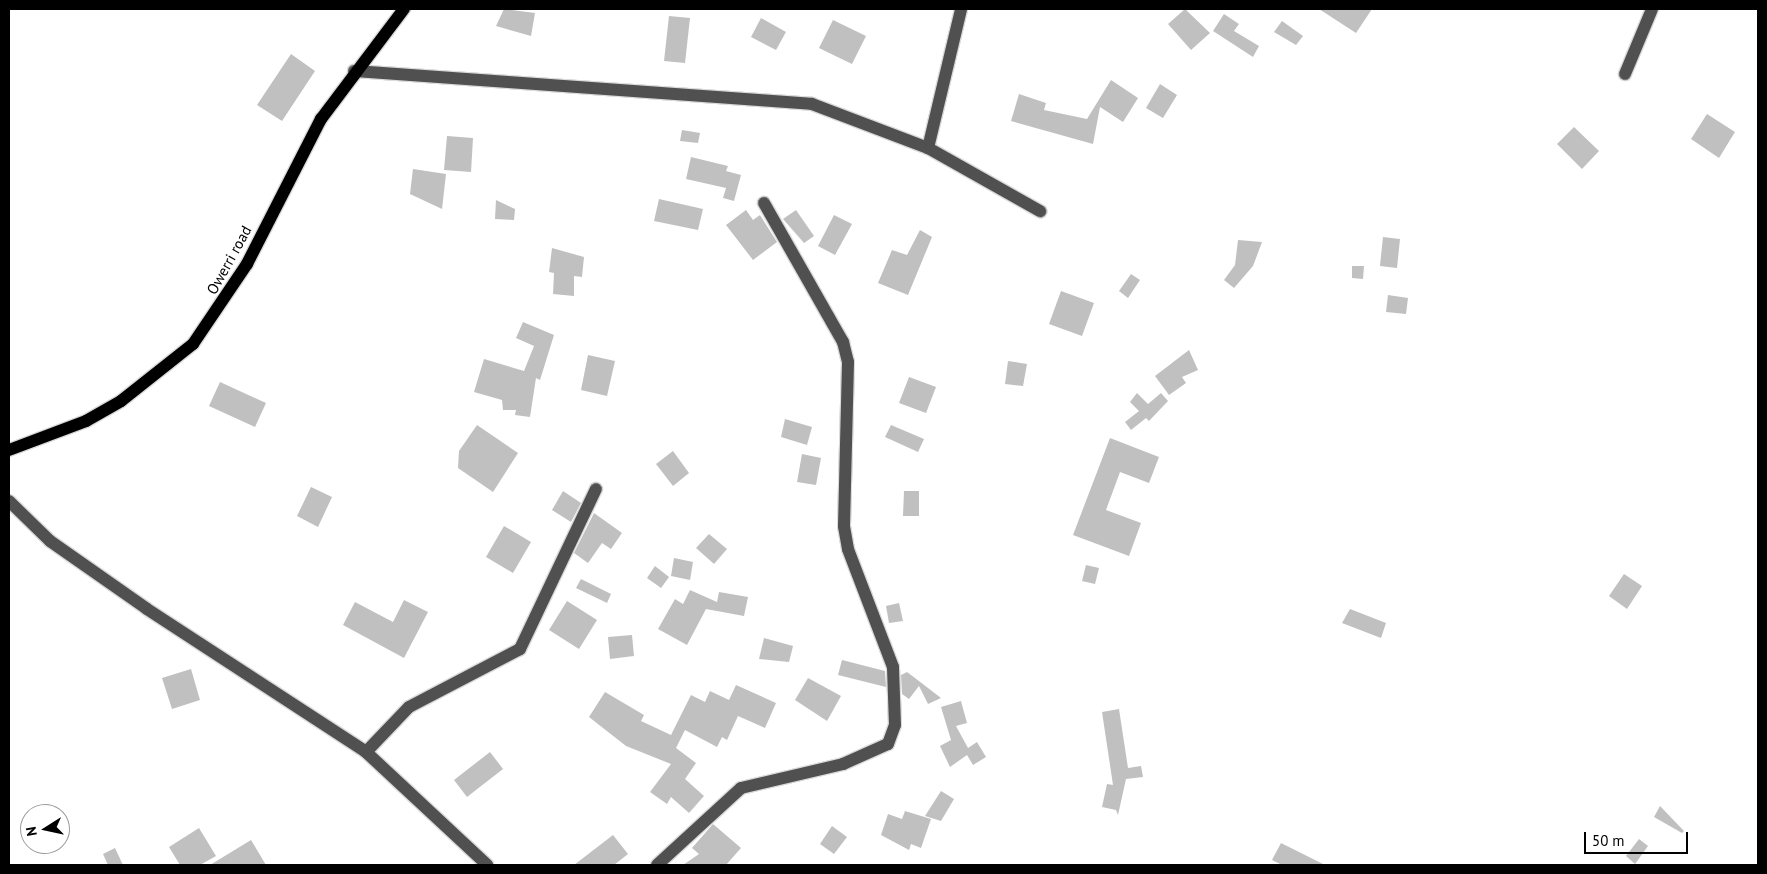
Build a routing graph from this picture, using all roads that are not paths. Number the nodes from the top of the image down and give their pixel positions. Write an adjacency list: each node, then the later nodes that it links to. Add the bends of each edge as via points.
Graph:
1 (404, 9): 4 (main road, Owerri road)
2 (961, 9): 6 (street)
3 (1652, 9): 5 (street)
4 (354, 71): 6 (street, via 812,104); 9 (main road, Owerri road, via 321,120 228,297 193,344 121,401 86,421)
5 (1625, 74)
6 (928, 148): 8 (street)
7 (764, 203): 14 (street, via 843,342 848,371 844,526 848,548 893,666 895,725 888,744 843,764 741,788)
8 (1040, 211)
9 (9, 450)
10 (596, 489): 12 (street, via 520,649 409,707)
11 (9, 501): 12 (street, via 50,541)
12 (366, 752): 13 (street)
13 (487, 865)
14 (657, 865)

